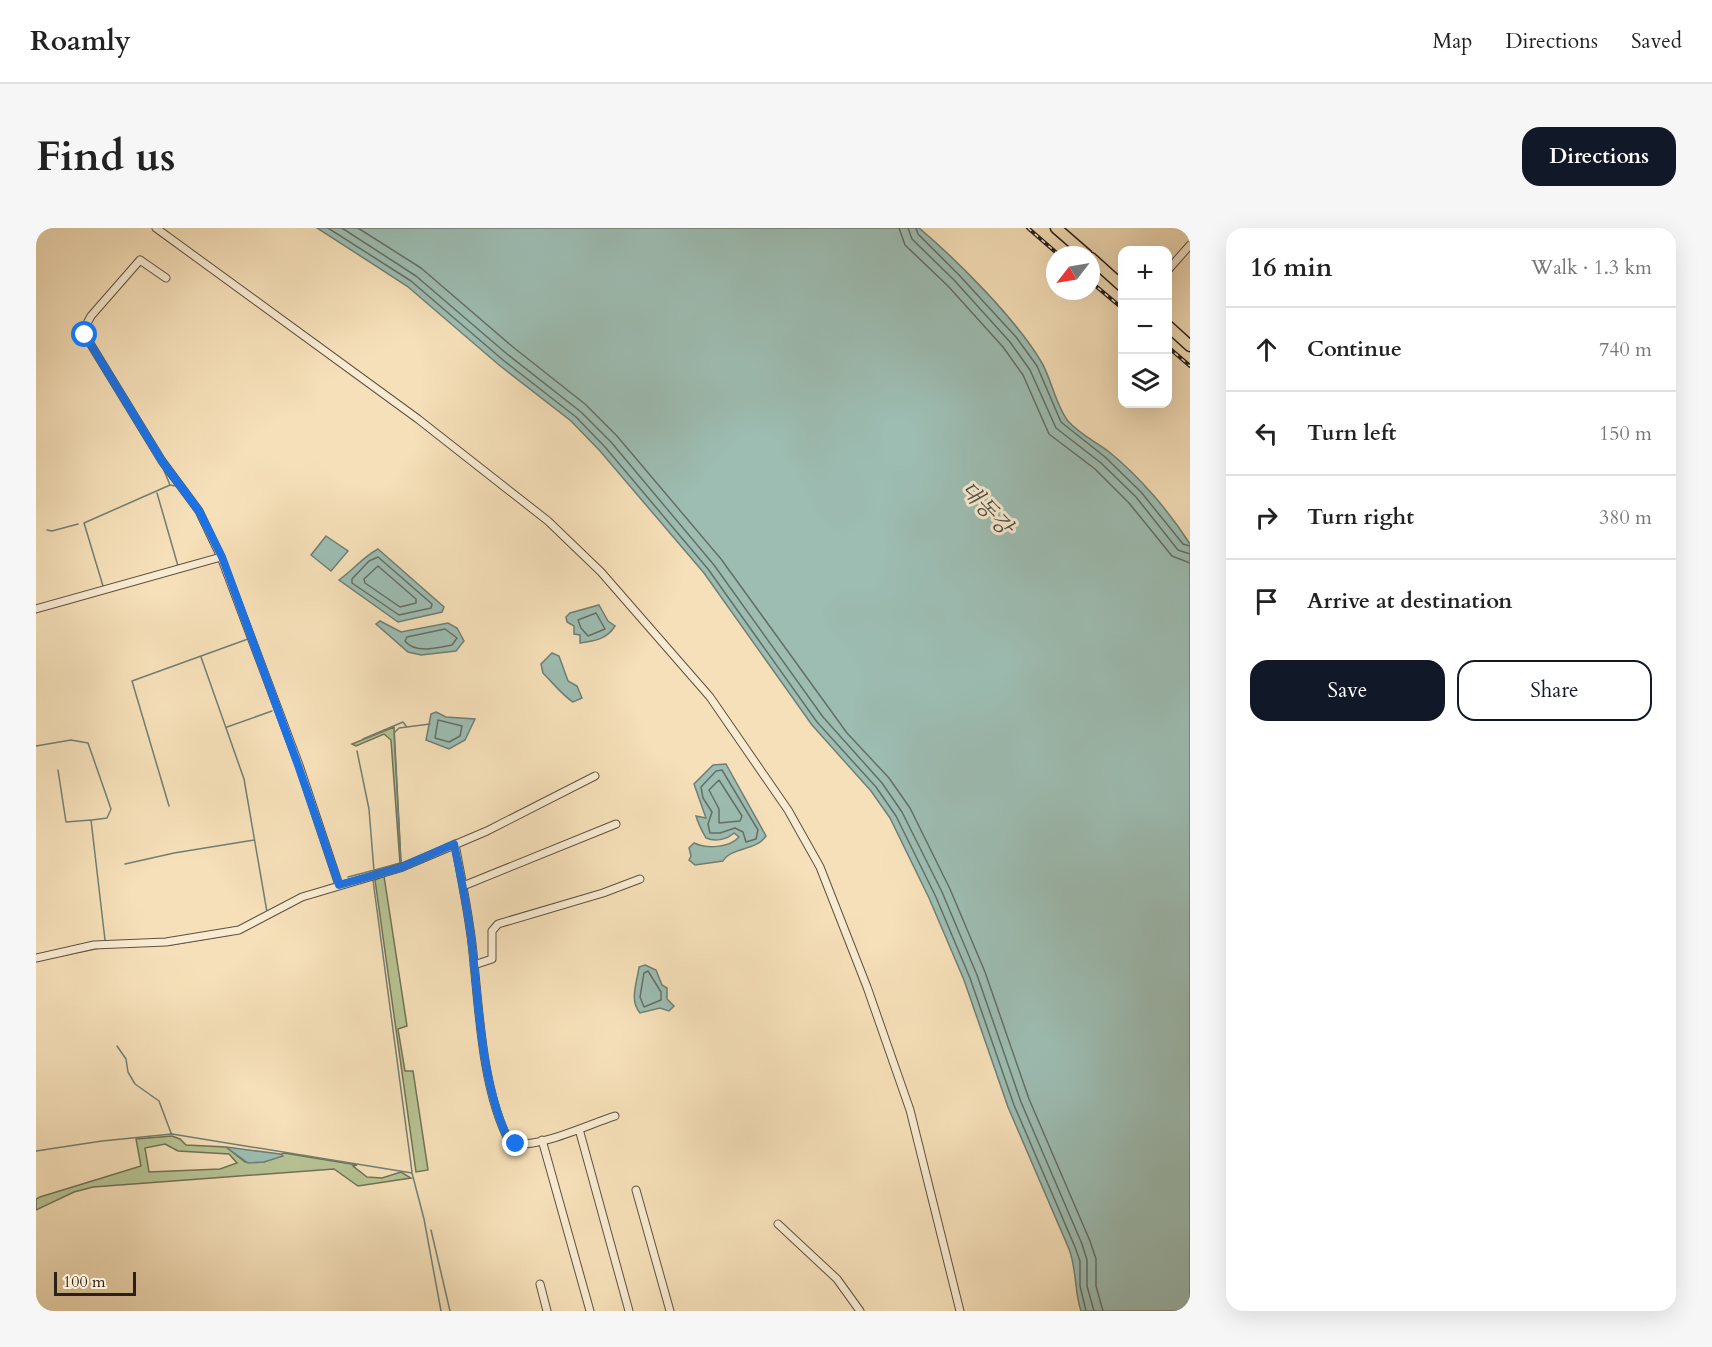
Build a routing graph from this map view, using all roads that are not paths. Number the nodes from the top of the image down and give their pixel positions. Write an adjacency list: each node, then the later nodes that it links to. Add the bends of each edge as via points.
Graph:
1 (156, 228): 32 (street, via 418,419 548,520 602,572 710,697 788,810 820,867 910,1110)
2 (1056, 228): 4 (main road)
3 (1190, 245): 5 (street)
4 (1077, 246)
5 (1172, 265)
6 (1100, 266): 8 (main road)
7 (166, 278): 11 (street, via 140,260 84,329 162,461 199,511)
8 (1118, 282)
9 (1172, 330): 10 (main road)
10 (1190, 346)
11 (222, 557): 12 (street); 17 (street)
12 (36, 609)
13 (596, 776): 15 (street, via 505,823)
14 (616, 824): 18 (street)
15 (454, 844): 17 (street, via 400,868); 18 (street)
16 (640, 879): 20 (street, via 498,924 492,931 492,959)
17 (339, 885): 19 (street, via 302,897 247,927 227,933 166,942 94,945)
18 (463, 886): 20 (street)
19 (36, 958)
20 (474, 964): 23 (street, via 481,1038 506,1137 516,1144)
21 (615, 1116): 22 (street)
22 (579, 1129): 23 (street); 29 (street)
23 (542, 1140): 28 (street)
24 (636, 1190): 30 (street)
25 (778, 1224): 31 (street, via 837,1279)
26 (540, 1284): 27 (street, via 547,1293)
27 (547, 1311)
28 (590, 1311)
29 (629, 1311)
30 (670, 1311)
31 (860, 1311)
32 (960, 1311)

